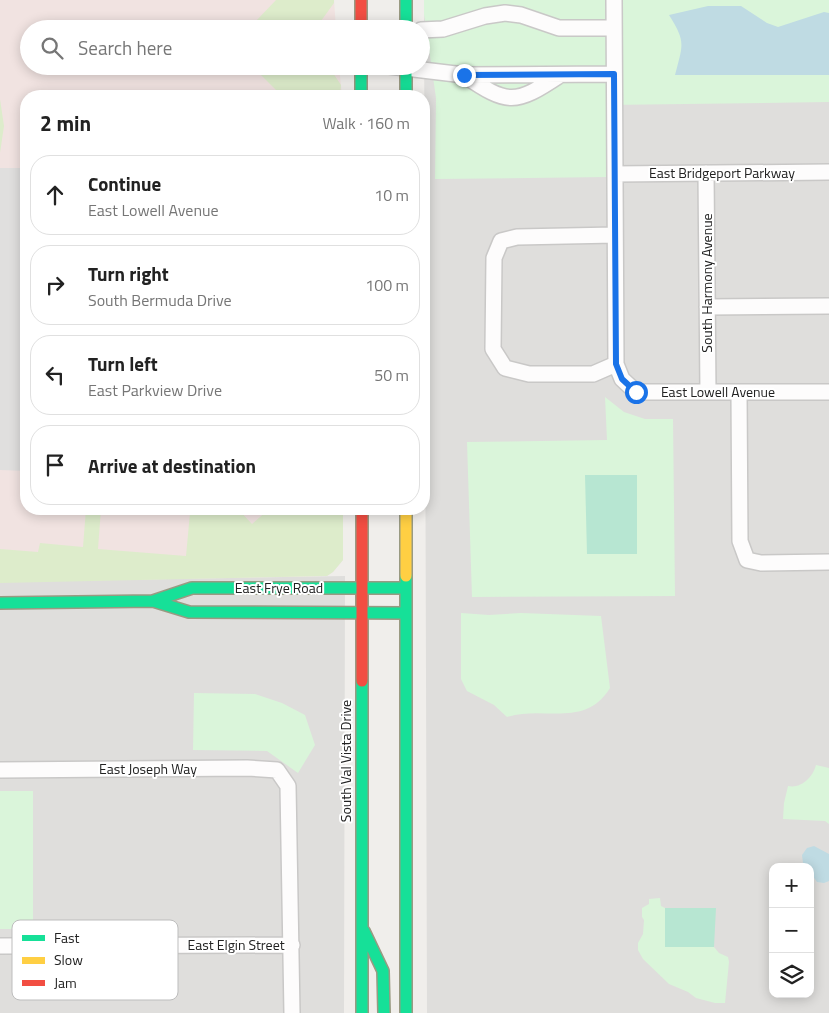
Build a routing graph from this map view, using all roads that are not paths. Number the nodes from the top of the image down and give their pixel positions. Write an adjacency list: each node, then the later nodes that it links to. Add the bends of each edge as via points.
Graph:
1 (361, 0): 4 (main road)
2 (406, 0): 5 (main road)
3 (614, 0): 6 (street)
4 (361, 20)
5 (406, 20)
6 (614, 28): 7 (street, via 559,28 505,13); 9 (street)
7 (430, 30)
8 (430, 70): 12 (street)
9 (614, 74): 13 (street); 18 (street)
10 (361, 75): 14 (main road)
11 (406, 75): 15 (main road)
12 (464, 75): 13 (street); 13 (street, via 489,92 505,98 523,97)
13 (560, 75)
14 (361, 90)
15 (406, 90)
16 (829, 172): 17 (street, East Bridgeport Parkway)
17 (706, 173): 18 (street, East Bridgeport Parkway); 21 (street, South Harmony Avenue)
18 (615, 174): 19 (street)
19 (615, 235): 22 (street); 22 (street, via 517,237 501,241 494,258 493,349 505,368 529,374 594,374)
20 (829, 306): 21 (street)
21 (707, 307): 23 (street, South Harmony Avenue)
22 (616, 364): 23 (street, East Lowell Avenue, via 622,379 636,392)
23 (708, 392): 24 (street, East Lowell Avenue)
24 (738, 392): 25 (street, East Lowell Avenue); 28 (street, via 740,541 747,560 761,563)
25 (829, 392)
26 (362, 515): 29 (main road, South Val Vista Drive)
27 (406, 515): 30 (main road)
28 (829, 562)
29 (362, 587): 30 (main road, East Frye Road); 31 (main road, East Frye Road, via 192,588); 33 (main road, South Val Vista Drive)
30 (406, 588): 34 (main road)
31 (153, 602): 32 (main road, East Frye Road); 33 (main road, East Frye Road, via 189,612)
32 (0, 603)
33 (362, 613): 34 (main road, East Frye Road); 36 (main road, South Val Vista Drive)
34 (406, 613): 42 (main road)
35 (0, 770): 38 (street, East Joseph Way, via 277,770 288,786)
36 (361, 924): 40 (main road, South Val Vista Drive); 41 (main road, via 383,971)
37 (178, 945): 38 (street, East Elgin Street)
38 (292, 945): 39 (street)
39 (292, 1013)
40 (362, 1013)
41 (384, 1013)
42 (406, 1013)

